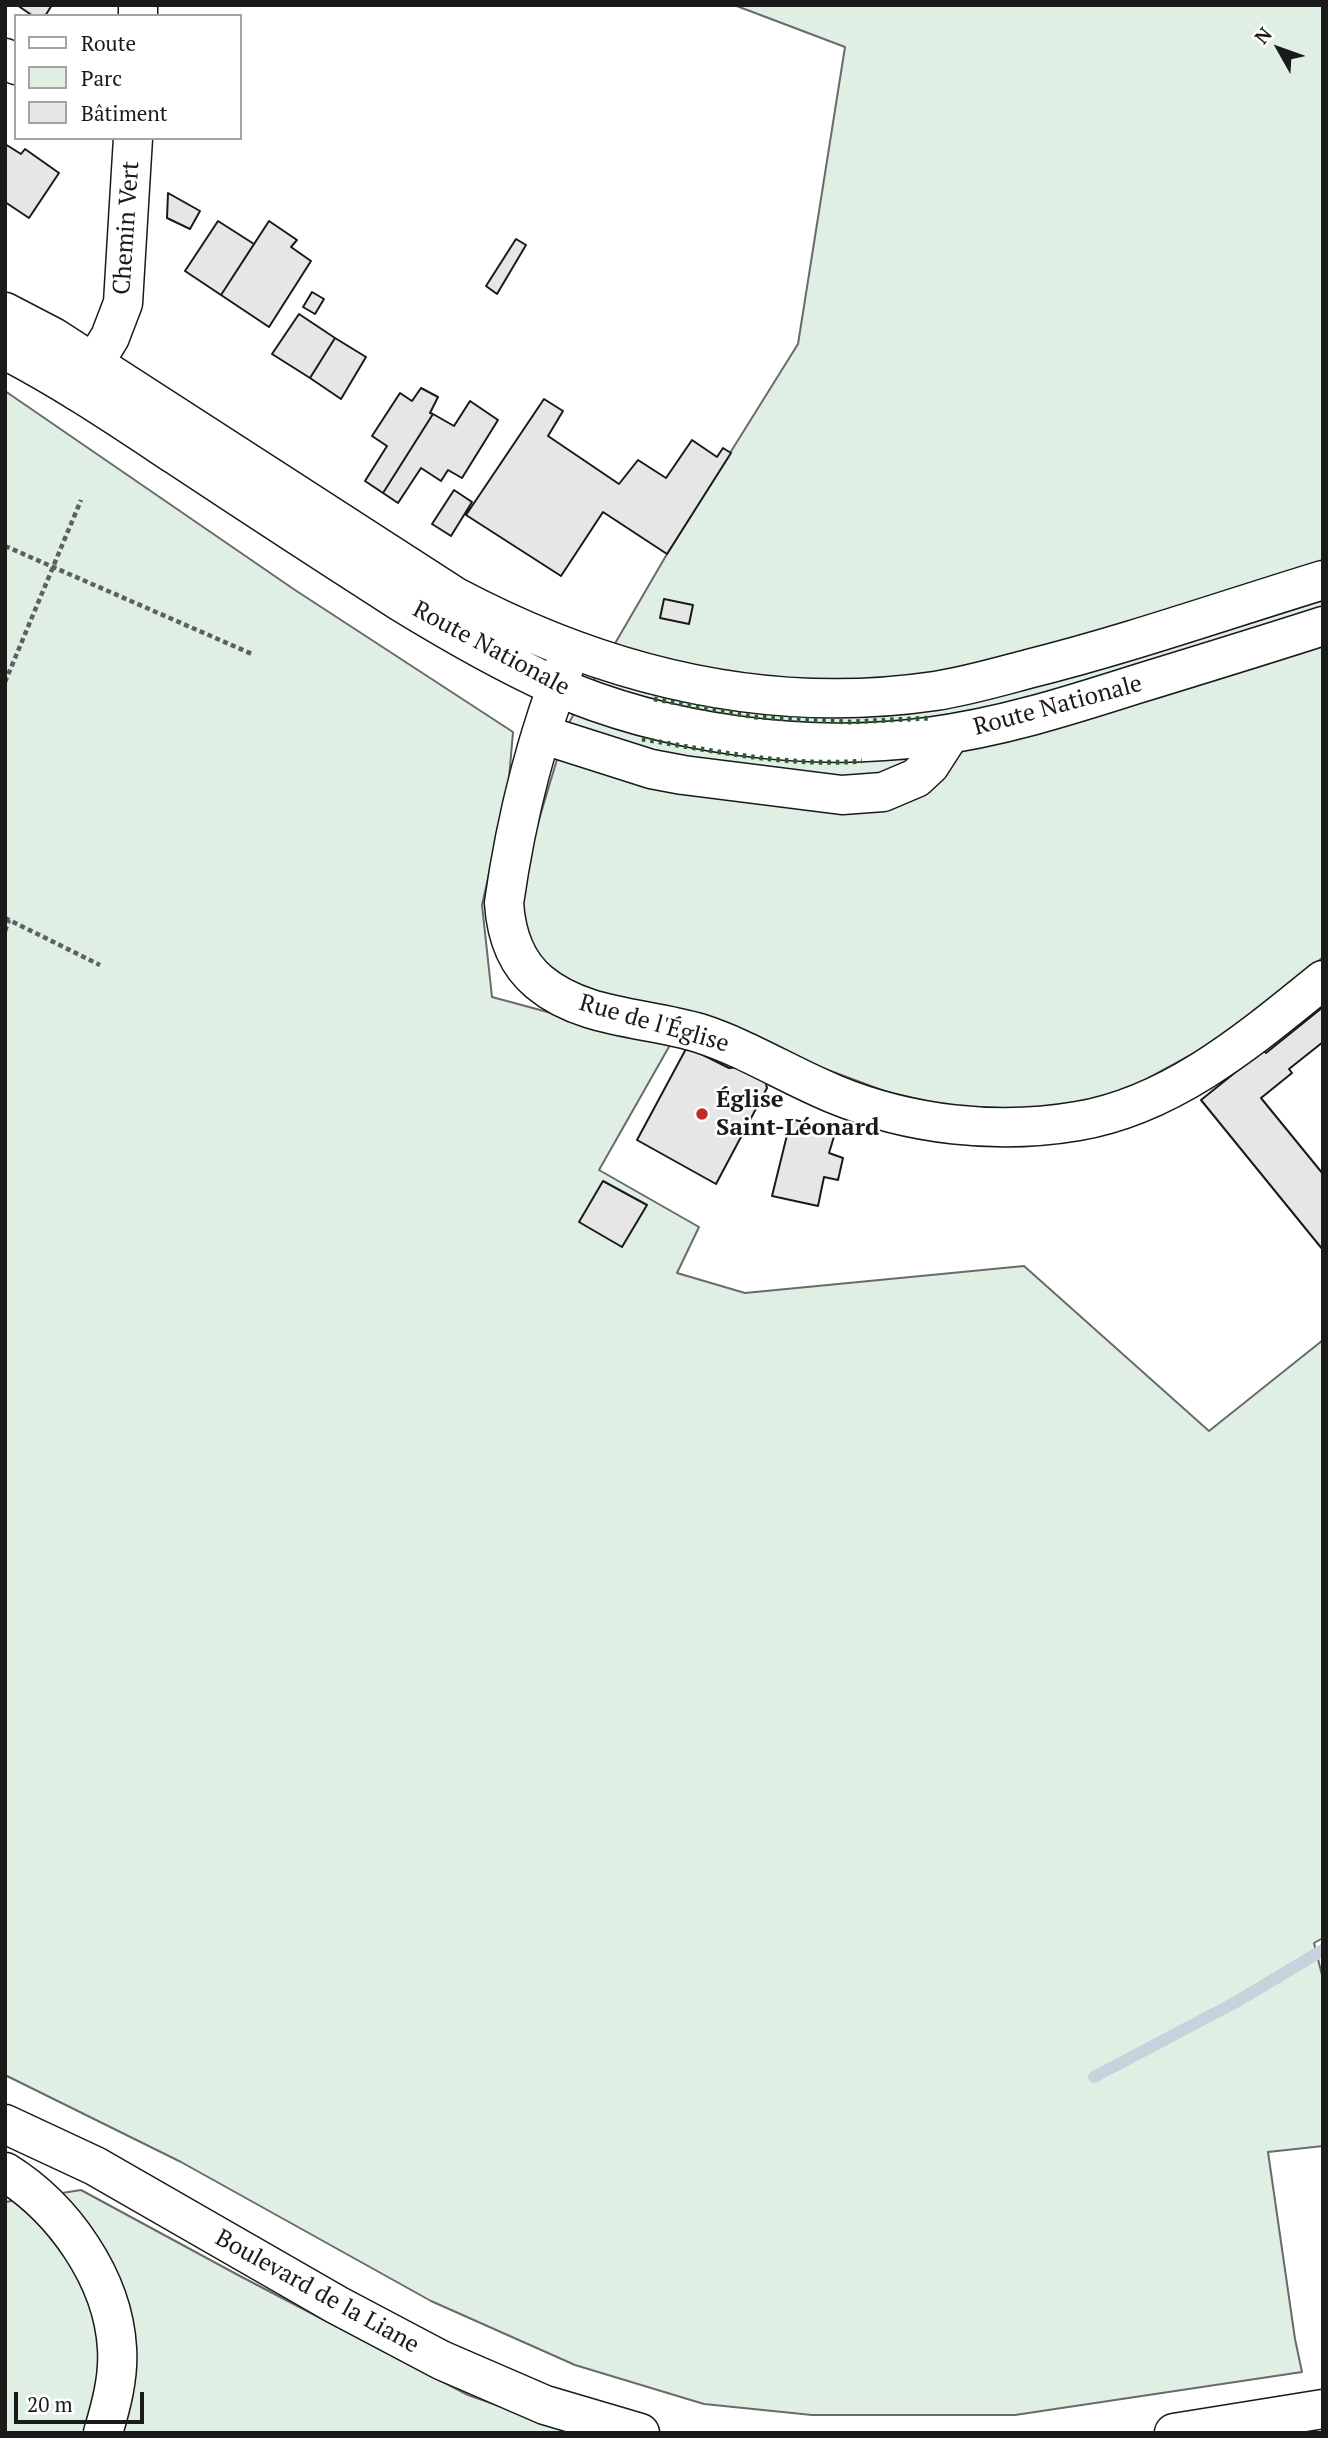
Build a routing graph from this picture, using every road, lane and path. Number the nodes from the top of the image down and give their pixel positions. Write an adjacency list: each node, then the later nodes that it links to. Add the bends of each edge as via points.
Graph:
1 (130, 140): 4 (main road, Chemin Vert, via 123,303 110,337)
2 (5, 312): 4 (main road, Route Nationale, via 53,337)
3 (5, 351): 4 (main road, Route Nationale)
4 (85, 377): 10 (main road, Route Nationale, via 454,596); 13 (main road, Route Nationale, via 271,519 429,620)
5 (81, 500): 7 (path)
6 (5, 546): 7 (path)
7 (53, 566): 11 (path); 12 (path)
8 (1323, 580): 10 (main road, Route Nationale, via 1074,658 937,690 877,697 814,699 700,687)
9 (1323, 626): 15 (main road, Route Nationale, via 1058,709)
10 (570, 650): 13 (main road, Rue de l'Église)
11 (252, 654)
12 (5, 682)
13 (556, 686): 14 (main road, Rue de l'Église); 15 (main road, Route Nationale, via 651,719 758,737 857,742)
14 (541, 734): 15 (main road, via 651,769 842,795 883,792 916,778); 19 (main road, Rue de l'Église, via 503,903 515,954 537,981 586,1007 719,1040 863,1104 913,1118 970,1125 1082,1121 1191,1078)
15 (950, 734)
16 (7, 919): 17 (path); 18 (path)
17 (5, 931)
18 (100, 965)
19 (1323, 981)
20 (5, 2124): 25 (main road, Boulevard de la Liane, via 95,2166 441,2360 545,2405)
21 (5, 2172): 24 (main road, via 44,2200 60,2219 106,2298 117,2349 116,2378)
22 (1323, 2409): 26 (main road)
23 (1323, 2426): 27 (main road)
24 (103, 2433)
25 (640, 2433)
26 (1174, 2433)
27 (1291, 2433)

